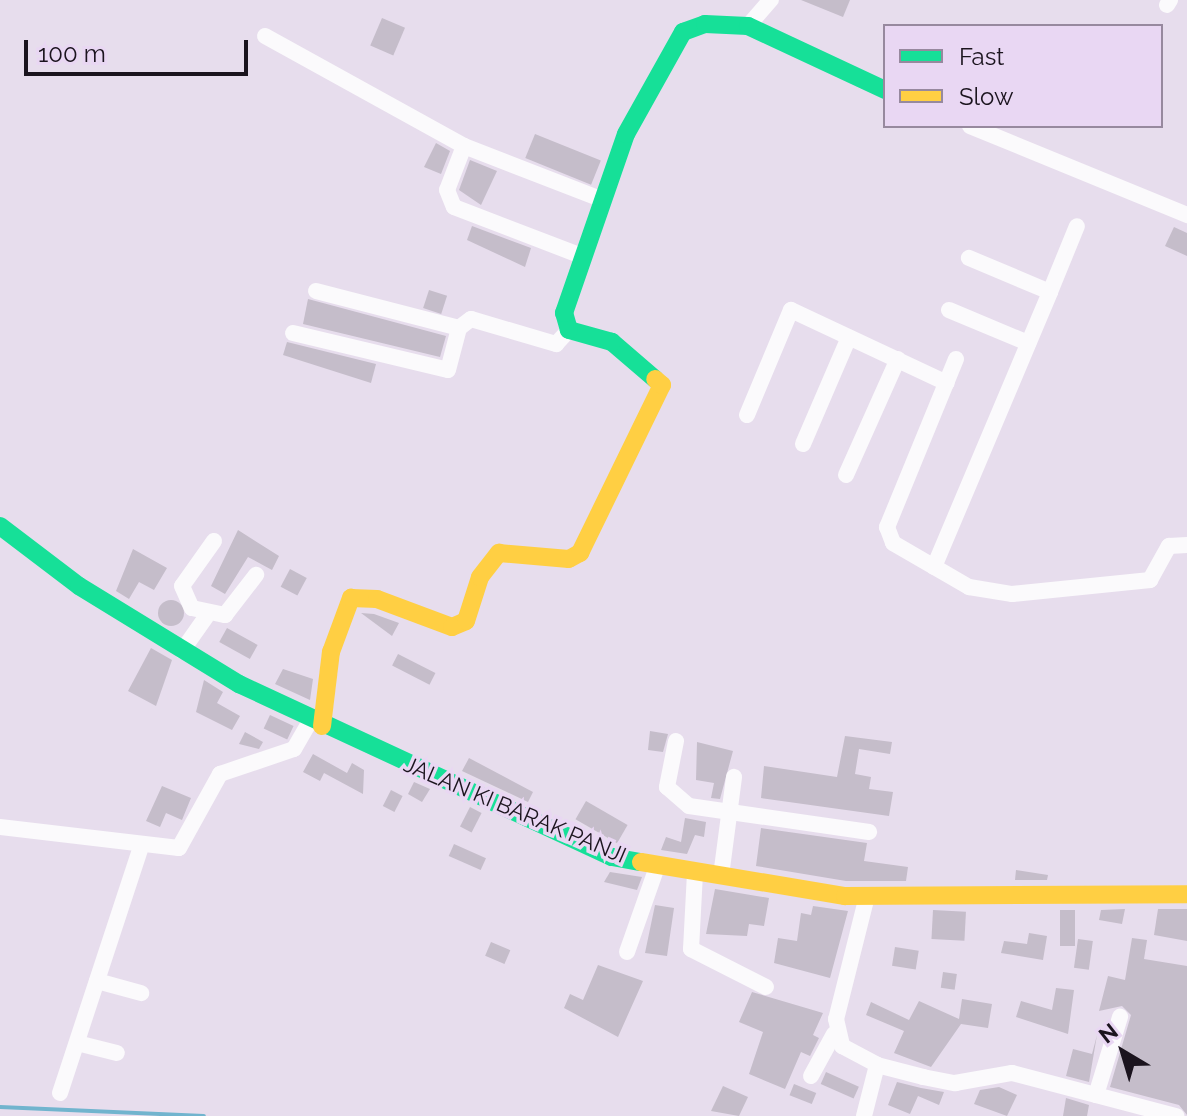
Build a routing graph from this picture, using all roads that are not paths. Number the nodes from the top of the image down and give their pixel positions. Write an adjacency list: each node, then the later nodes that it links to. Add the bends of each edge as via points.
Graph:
1 (771, 0): 2 (street)
2 (748, 26): 4 (street); 7 (street, via 705,24 683,32 626,134)
3 (265, 36): 6 (street)
4 (883, 89)
5 (975, 128): 8 (street)
6 (464, 146): 7 (street); 10 (street, via 447,190 454,207)
7 (603, 200): 10 (street)
8 (1187, 215)
9 (1077, 226): 13 (street)
10 (579, 255): 16 (street, via 564,313)
11 (969, 258): 13 (street)
12 (316, 291): 15 (street)
13 (1050, 292): 19 (street)
14 (949, 310): 19 (street)
15 (459, 328): 16 (street, via 482,320 556,344); 17 (street, via 448,370)
16 (569, 330): 33 (street, via 612,342 662,385 580,553 569,559 499,553 480,577 470,615 452,627 377,599 351,598 331,652)
17 (293, 333)
18 (849, 337): 20 (street); 23 (street, via 791,310); 24 (street)
19 (1028, 343): 29 (street)
20 (898, 359): 22 (street); 25 (street)
21 (956, 359): 22 (street)
22 (947, 383): 29 (street, via 885,532)
23 (747, 415)
24 (803, 444)
25 (846, 475)
26 (0, 526): 32 (street, JALAN KI BARAK PANJI)
27 (214, 541): 31 (street, via 181,595)
28 (1187, 545): 29 (street, via 1169,546 1150,580 1018,593 976,589)
29 (934, 567)
30 (256, 575): 31 (street, via 234,607)
31 (206, 617): 32 (street)
32 (182, 651): 33 (street, JALAN KI BARAK PANJI)
33 (316, 724): 39 (street, via 294,749 220,774 179,848); 40 (street, JALAN KI BARAK PANJI, via 601,852)
34 (676, 741): 36 (street, via 672,794)
35 (734, 777): 36 (street)
36 (728, 817): 38 (street); 42 (street)
37 (0, 827): 39 (street)
38 (869, 832)
39 (141, 847): 46 (street)
40 (657, 867): 41 (street, JALAN KI BARAK PANJI); 45 (street)
41 (695, 873): 42 (street, JALAN KI BARAK PANJI); 47 (street, via 691,949)
42 (721, 876): 44 (street, JALAN KI BARAK PANJI)
43 (1187, 894): 44 (street, JALAN KI BARAK PANJI)
44 (867, 896): 50 (street)
45 (627, 952)
46 (97, 981): 48 (street); 51 (street)
47 (766, 987)
48 (141, 993)
49 (1120, 1017): 56 (street)
50 (834, 1034): 53 (street); 54 (street)
51 (77, 1043): 52 (street); 55 (street)
52 (117, 1053)
53 (877, 1065): 56 (street, via 955,1083 1012,1073); 57 (street)
54 (811, 1076)
55 (60, 1093)
56 (1096, 1095): 58 (street)
57 (864, 1116)
58 (1176, 1116)

